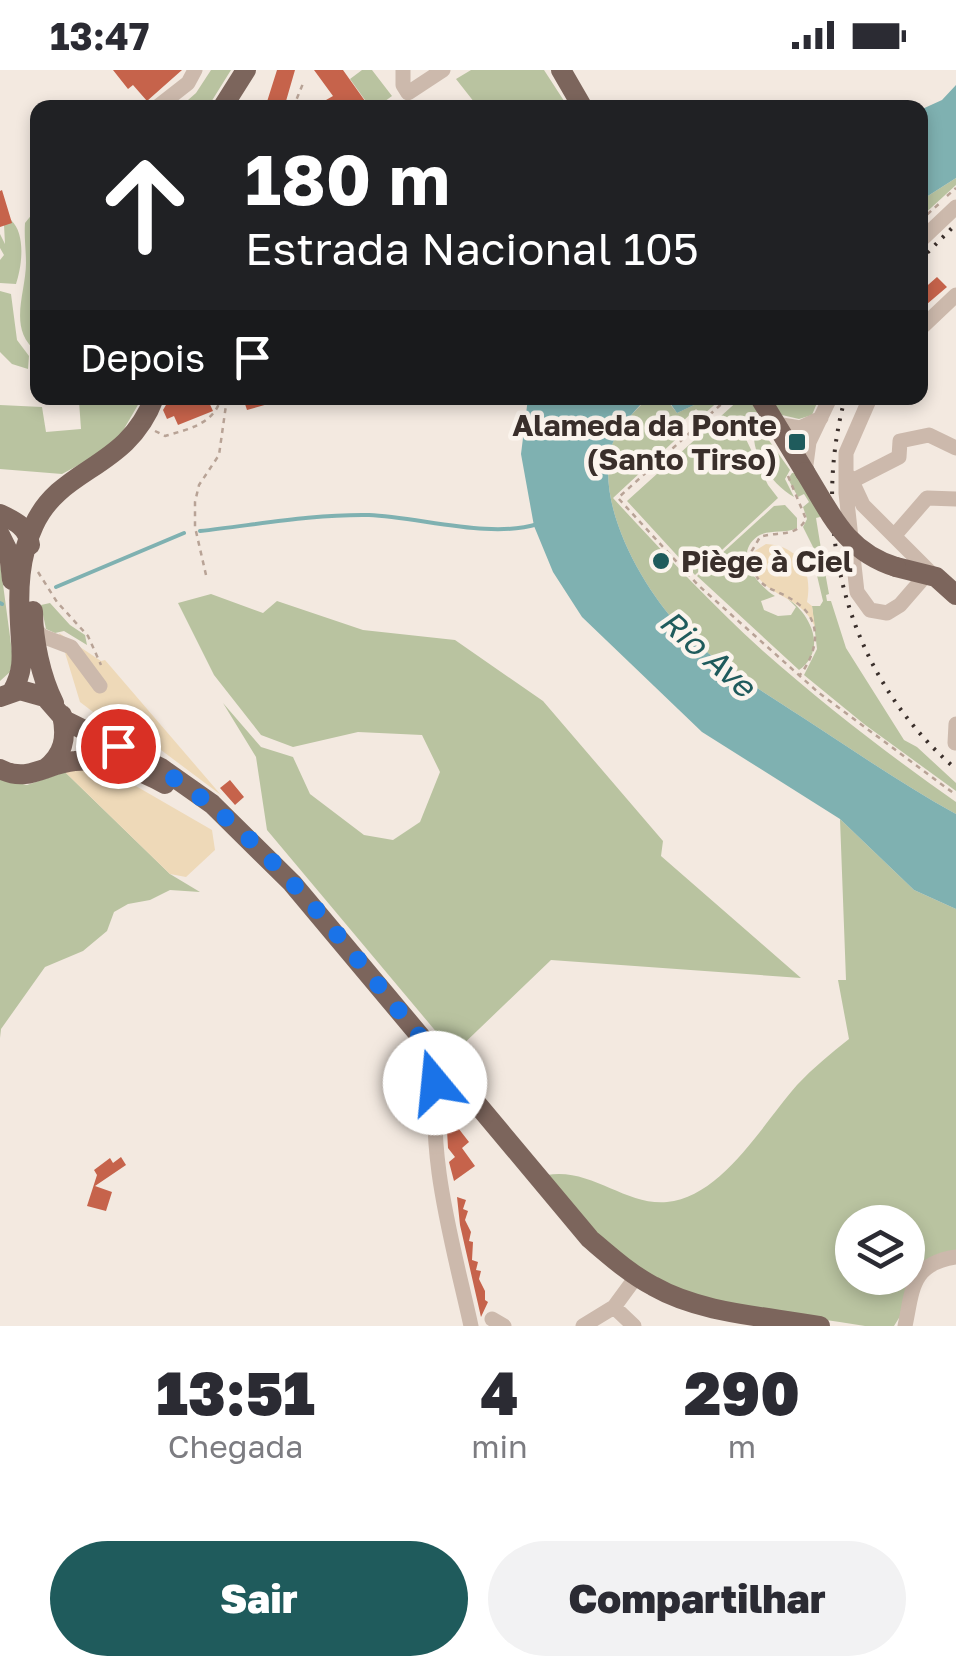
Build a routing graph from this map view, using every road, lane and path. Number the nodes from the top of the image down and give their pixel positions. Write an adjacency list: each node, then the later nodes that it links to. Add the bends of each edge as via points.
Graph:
1 (194, 70): 7 (street)
2 (246, 70): 8 (main road)
3 (403, 70): 4 (street, via 408,93)
4 (443, 70)
5 (561, 70): 10 (main road)
6 (304, 81): 9 (path)
7 (166, 100)
8 (227, 100)
9 (296, 100)
10 (578, 100)
11 (956, 188): 13 (path)
12 (956, 207): 14 (street)
13 (928, 214)
14 (928, 233)
15 (956, 295): 16 (street)
16 (928, 321)
17 (151, 405): 30 (main road, via 124,446)
18 (219, 405): 25 (path, via 189,429 157,435)
19 (226, 405): 40 (path, via 219,455 195,502)
20 (720, 405): 47 (path, via 618,498 698,585)
21 (827, 405): 24 (street)
22 (867, 405): 27 (street)
23 (768, 411): 24 (street, via 800,428); 28 (main road)
24 (821, 418): 28 (street)
25 (156, 422)
26 (956, 448): 29 (street, via 928,435 900,441 899,457)
27 (846, 464): 29 (street); 32 (street)
28 (798, 471): 38 (main road, bridge, via 845,536 872,560); 47 (path, via 788,482 806,512 802,526 760,537 750,554 765,588 798,603 810,618 815,648)
29 (852, 481): 32 (street)
30 (68, 486): 33 (main road); 44 (main road, via 47,520)
31 (956, 499): 37 (street, via 927,498)
32 (855, 504): 37 (street); 43 (street, via 857,592 870,610 887,614)
33 (44, 507): 34 (main road); 36 (main road)
34 (0, 513): 36 (main road)
35 (0, 535): 44 (main road)
36 (29, 537): 44 (main road, via 19,582)
37 (900, 541): 38 (street, via 904,562); 41 (street)
38 (896, 567): 41 (main road); 43 (street)
39 (38, 572): 48 (path, via 88,636 101,661)
40 (206, 575)
41 (931, 576): 42 (main road); 43 (street)
42 (956, 595)
43 (906, 598)
44 (26, 627): 45 (street); 46 (main road); 49 (main road, via 24,666)
45 (60, 643): 46 (street, via 46,654); 48 (street, via 71,647)
46 (43, 672): 50 (main road)
47 (799, 676): 55 (path)
48 (100, 686)
49 (6, 694): 50 (main road, via 33,692)
50 (58, 710): 54 (main road, via 64,742); 56 (main road, via 74,725 185,783)
51 (956, 724): 52 (street)
52 (954, 742)
53 (0, 769): 54 (main road)
54 (39, 772): 56 (main road, via 77,760 134,770 186,795)
55 (956, 795)
56 (261, 851): 57 (main road)
57 (439, 1060): 59 (main road, via 590,1239); 61 (street, via 440,1186)
58 (956, 1257): 65 (street, via 936,1260 916,1276)
59 (636, 1277): 60 (street); 64 (main road, via 701,1305)
60 (614, 1307): 62 (street); 63 (street)
61 (471, 1326)
62 (583, 1326)
63 (634, 1326)
64 (820, 1326)
65 (905, 1326)

